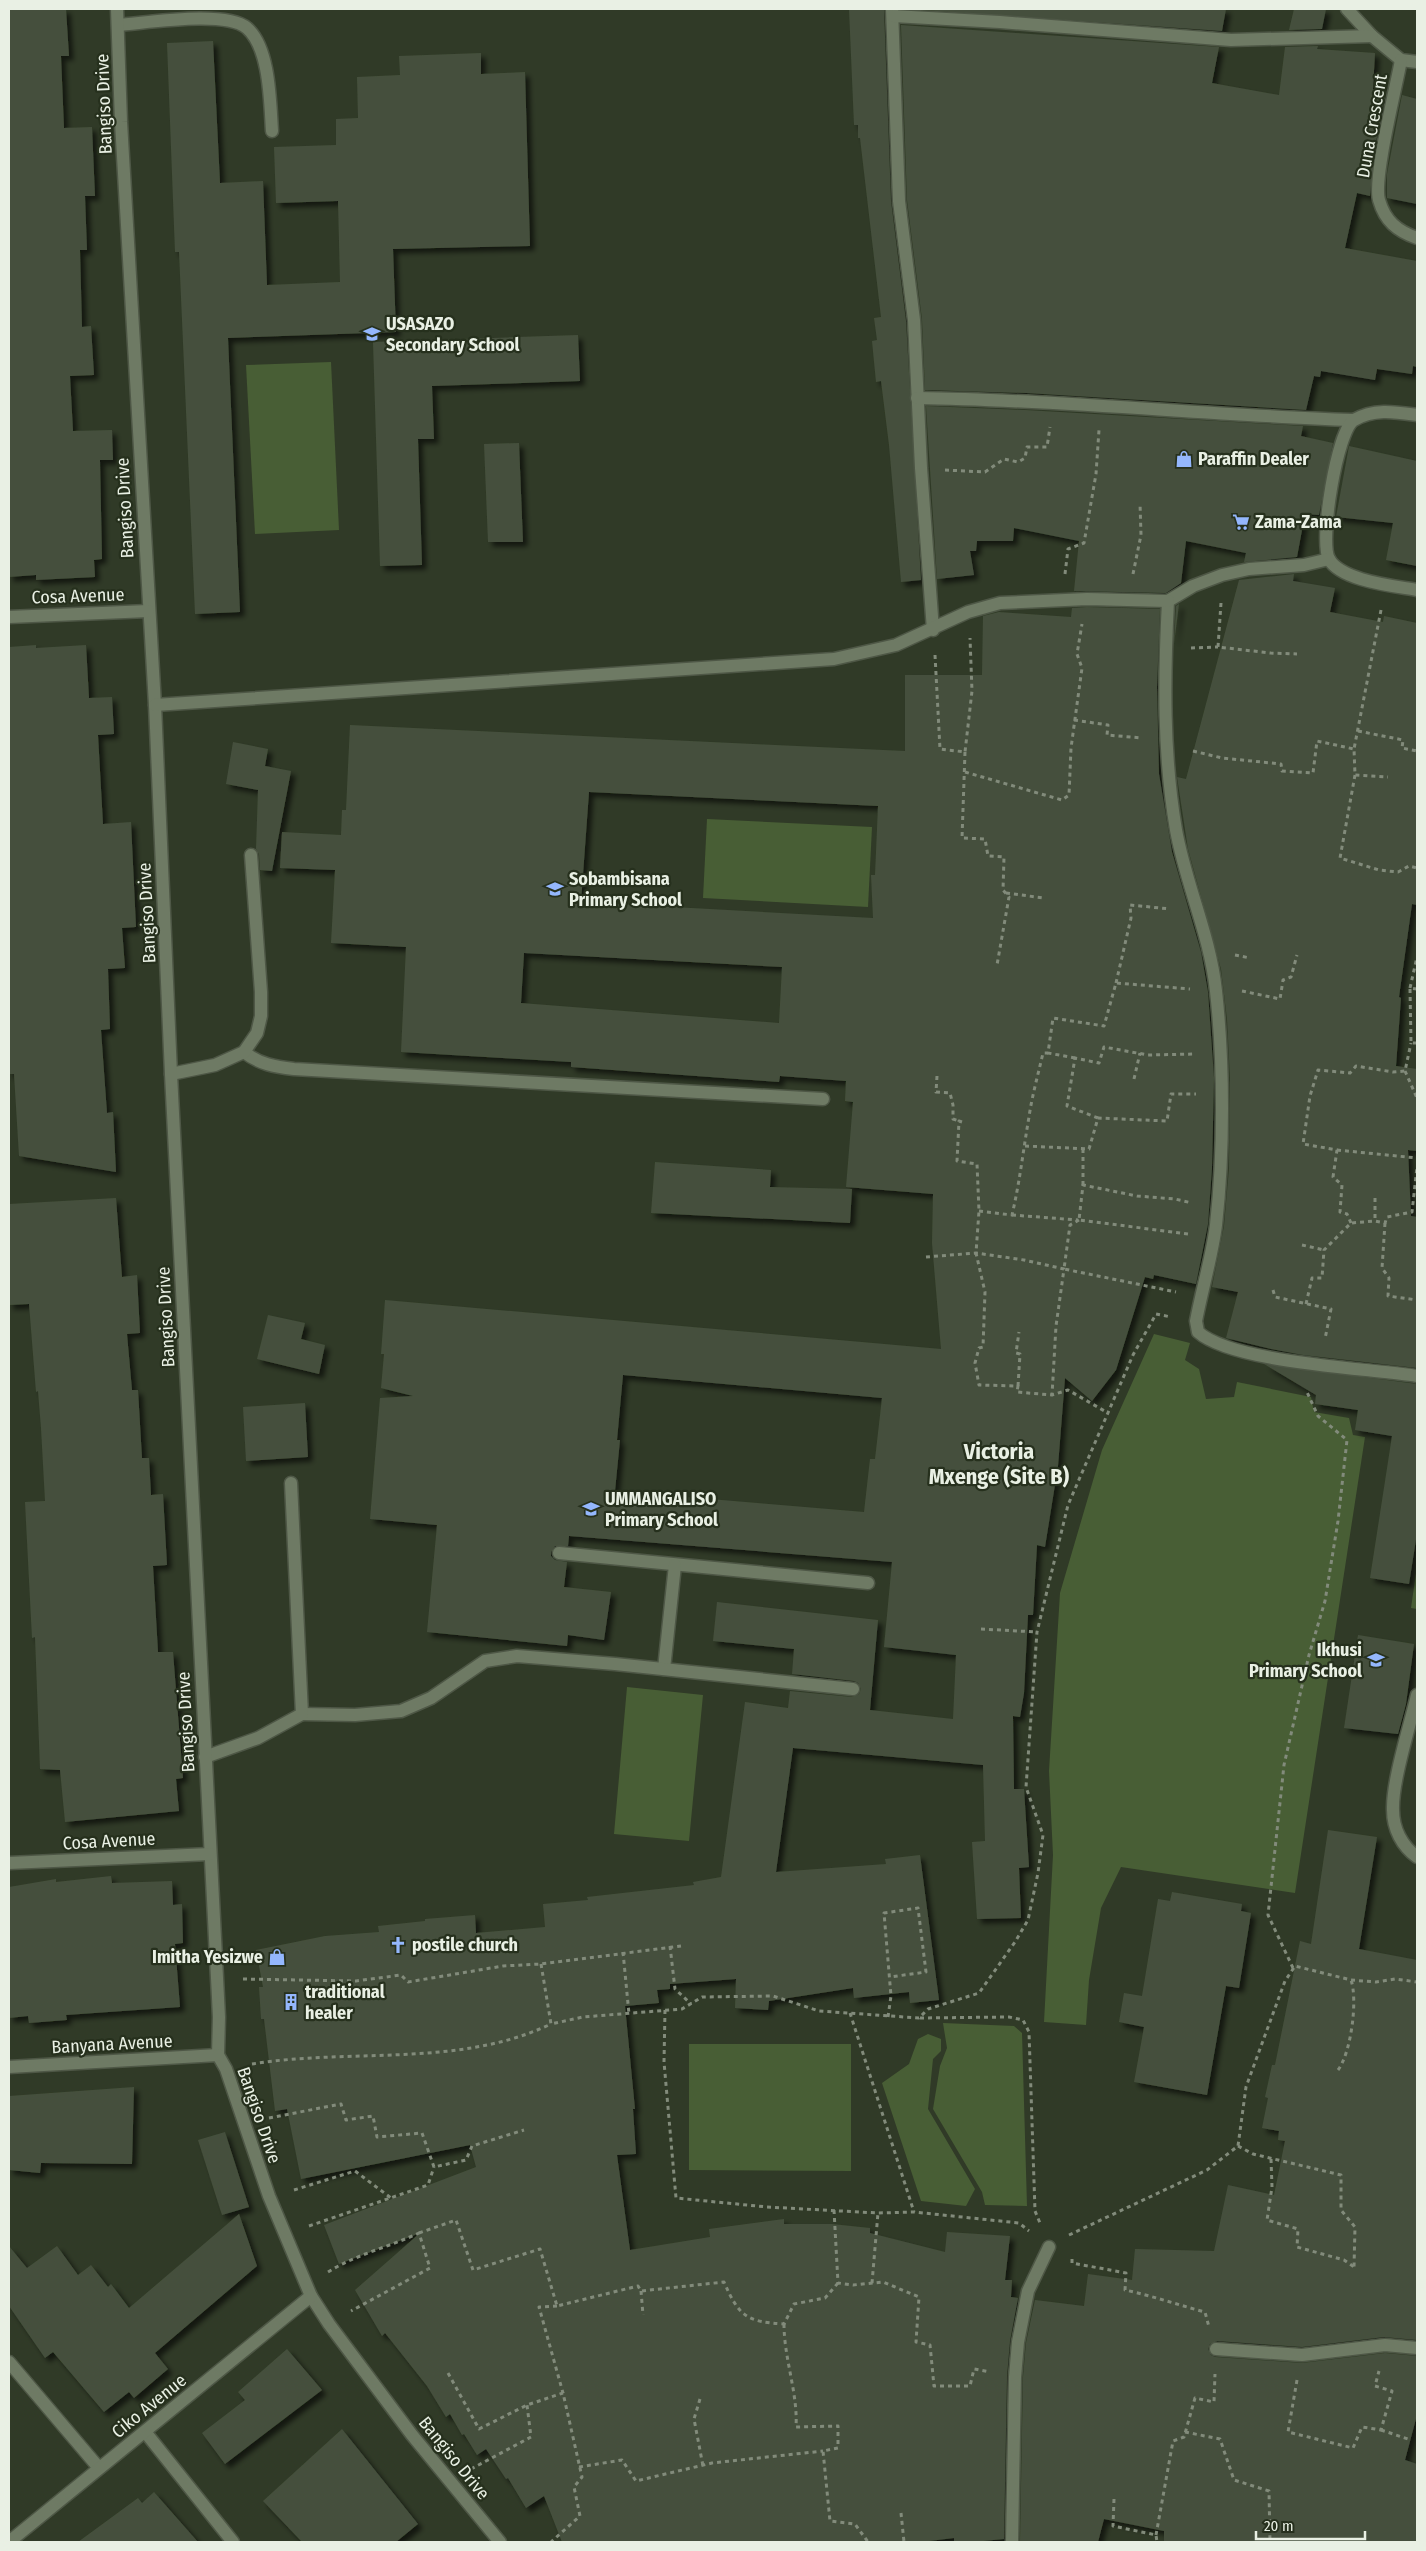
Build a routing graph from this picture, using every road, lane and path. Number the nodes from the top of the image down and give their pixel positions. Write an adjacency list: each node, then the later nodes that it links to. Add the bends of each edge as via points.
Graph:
1 (117, 9): 4 (street, Bangiso Drive)
2 (1348, 9): 5 (street)
3 (892, 12): 5 (street, via 1230,40); 10 (street, via 899,202 914,320)
4 (118, 25): 8 (street, via 204,18 233,20 247,28 257,42 267,72); 25 (street, Bangiso Drive)
5 (1372, 36): 6 (street)
6 (1401, 60): 7 (street); 9 (street, Duna Crescent, via 1380,172 1379,198 1387,220 1401,232)
7 (1417, 62)
8 (272, 130)
9 (1417, 238)
10 (917, 398): 11 (street); 15 (street)
11 (1054, 402): 12 (street); 15 (path, via 1047,447 1027,447 1024,458 1018,462 1004,459 985,472)
12 (1100, 406): 14 (street); 21 (path, via 1096,474 1084,543 1068,549)
13 (1417, 415): 14 (street, via 1372,412)
14 (1352, 420): 17 (street, via 1342,438 1336,466 1327,540)
15 (921, 468): 28 (street)
16 (1140, 503): 23 (path, via 1142,535)
17 (1329, 559): 18 (street); 19 (street, via 1339,569 1356,577)
18 (1222, 574): 24 (street); 29 (path, via 1218,647)
19 (1386, 585): 20 (street); 32 (path)
20 (1417, 590)
21 (1062, 599): 22 (street); 26 (street, via 1000,603)
22 (1087, 599): 23 (street); 31 (path, via 1077,654 1082,668)
23 (1128, 600): 24 (street)
24 (1168, 601): 33 (street)
25 (148, 611): 27 (street, Cosa Avenue); 30 (street, Bangiso Drive)
26 (968, 612): 28 (street); 36 (path, via 972,691)
27 (9, 617)
28 (933, 630): 30 (street, via 896,645 834,659); 36 (path, via 940,749)
29 (1297, 654)
30 (155, 705): 61 (street, Bangiso Drive)
31 (1074, 720): 33 (path, via 1108,725 1107,735); 38 (path, via 1069,795 1062,800)
32 (1358, 730): 34 (path); 35 (path, via 1403,740 1402,748)
33 (1165, 739): 37 (street)
34 (1354, 749): 37 (path, via 1317,742 1313,773 1282,771 1281,764 1222,758 1190,750); 39 (path)
35 (1417, 751)
36 (965, 752): 38 (path)
37 (1167, 760): 45 (street, via 1176,830)
38 (964, 772): 43 (path, via 962,838 985,839 988,856 1004,858 1003,890)
39 (1355, 775): 40 (path); 42 (path, via 1340,858 1379,870 1398,872 1409,866)
40 (1388, 777)
41 (251, 855): 55 (street, via 261,1016 257,1033)
42 (1417, 868)
43 (1006, 893): 44 (path); 48 (path, via 1009,897)
44 (1044, 898)
45 (1198, 911): 49 (path, via 1130,906 1131,918); 52 (street, via 1210,949)
46 (1297, 955): 52 (path, via 1291,977 1283,980 1280,999 1239,991)
47 (1417, 957): 50 (path)
48 (997, 965)
49 (1116, 982): 52 (path); 56 (path, via 1104,1026 1053,1018)
50 (1410, 988): 51 (path); 53 (path)
51 (1417, 989)
52 (1216, 991): 58 (street)
53 (1411, 1043): 54 (path); 60 (path)
54 (1417, 1043)
55 (244, 1052): 61 (street, via 215,1065); 66 (street, via 271,1066 294,1069)
56 (1048, 1053): 59 (path); 68 (path, via 1043,1054 1041,1062)
57 (1140, 1053): 58 (path); 59 (path, via 1104,1047 1099,1063); 63 (path)
58 (1220, 1054): 64 (street)
59 (1076, 1058): 67 (path, via 1067,1106)
60 (1405, 1071): 65 (path); 70 (path, via 1356,1066 1350,1073 1318,1070 1310,1096 1303,1144)
61 (171, 1074): 112 (street, Bangiso Drive)
62 (937, 1076): 77 (path, via 936,1092 950,1093 953,1119 961,1121 958,1161 977,1164)
63 (1134, 1079)
64 (1222, 1094): 67 (path, via 1171,1094 1167,1121); 76 (street)
65 (1417, 1098)
66 (823, 1099)
67 (1098, 1118): 69 (path, via 1089,1149)
68 (1025, 1146): 69 (path); 78 (path)
69 (1083, 1149): 74 (path)
70 (1337, 1150): 71 (path); 81 (path, via 1333,1178 1342,1185 1340,1212 1348,1214)
71 (1417, 1158)
72 (1417, 1167): 73 (path)
73 (1416, 1179): 82 (path, via 1412,1212 1387,1217)
74 (1083, 1185): 76 (path); 79 (path)
75 (1375, 1198): 80 (path)
76 (1217, 1209): 83 (street)
77 (979, 1211): 78 (path); 86 (path)
78 (1012, 1215): 79 (path)
79 (1079, 1220): 83 (path); 88 (path, via 1070,1226)
80 (1376, 1221): 81 (path); 82 (path)
81 (1351, 1223): 85 (path)
82 (1385, 1223): 91 (path, via 1382,1268 1389,1278 1388,1296)
83 (1214, 1238): 90 (street)
84 (1302, 1245): 85 (path)
85 (1324, 1250): 92 (path, via 1322,1278 1312,1278)
86 (976, 1253): 87 (path); 88 (path); 98 (path, via 985,1292 983,1347 979,1348 975,1362 976,1378 979,1385)
87 (926, 1257)
88 (1064, 1269): 90 (path); 99 (path, via 1056,1326)
89 (1273, 1290): 92 (path, via 1275,1297)
90 (1201, 1297): 93 (street)
91 (1417, 1300)
92 (1306, 1304): 96 (path, via 1331,1308)
93 (1196, 1321): 95 (street, via 1198,1332 1219,1346); 100 (path, via 1156,1314 1133,1355)
94 (1019, 1332): 98 (path, via 1016,1354 1020,1354)
95 (1302, 1362): 96 (street); 120 (path, via 1306,1393 1318,1416 1347,1440 1325,1601 1284,1765 1268,1915)
96 (1319, 1364): 97 (street)
97 (1417, 1376)
98 (1018, 1386): 99 (path, via 1017,1392)
99 (1052, 1395): 100 (path, via 1068,1390)
100 (1108, 1413): 106 (path, via 1068,1505)
101 (291, 1483): 110 (street)
102 (558, 1553): 103 (street)
103 (674, 1564): 104 (street); 107 (street)
104 (868, 1583)
105 (981, 1629): 106 (path)
106 (1037, 1632): 130 (path, via 1026,1787 1043,1835 1028,1920 979,1993 928,2009)
107 (664, 1669): 108 (street); 110 (street, via 517,1656 485,1661 431,1698 401,1711 355,1715)
108 (853, 1689)
109 (1417, 1696): 111 (street)
110 (302, 1714): 112 (street, via 258,1738)
111 (1414, 1724): 114 (street, via 1393,1810 1395,1826 1402,1841)
112 (205, 1757): 113 (street, Bangiso Drive)
113 (210, 1854): 115 (street, Cosa Avenue); 122 (street, Bangiso Drive)
114 (1417, 1857)
115 (9, 1863)
116 (670, 1946): 117 (path); 118 (path); 125 (path, via 675,1989)
117 (681, 1946)
118 (623, 1952): 119 (path); 127 (path)
119 (541, 1964): 122 (path, via 503,1966 408,1982 401,1975 356,1981); 131 (path)
120 (1293, 1968): 123 (path); 138 (path, via 1246,2087)
121 (890, 1977): 121 (path, via 884,1913 918,1908 926,1972); 129 (path)
122 (217, 1979): 132 (street, Bangiso Drive)
123 (1351, 1980): 124 (path, via 1376,1982 1395,1978); 135 (path, via 1355,1991 1350,2036 1344,2061)
124 (1417, 1982)
125 (691, 2004): 126 (path, via 682,2009); 128 (path, via 702,1997 773,1996 818,2011)
126 (665, 2010): 127 (path); 143 (path, via 664,2062 676,2198)
127 (629, 2014): 131 (path, via 583,2017)
128 (850, 2014): 129 (path); 144 (path)
129 (888, 2017): 130 (path)
130 (919, 2018): 149 (path, via 1009,2017 1023,2020 1029,2032 1035,2211)
131 (551, 2024): 134 (path, via 526,2036 446,2051 280,2060)
132 (218, 2056): 133 (street, Banyana Avenue); 134 (street, Bangiso Drive)
133 (9, 2067)
134 (226, 2069): 136 (street, Bangiso Drive)
135 (1338, 2070)
136 (243, 2124): 140 (path, via 341,2104 346,2120 374,2116 377,2137 422,2132); 141 (street, Bangiso Drive)
137 (524, 2130): 140 (path, via 472,2146 466,2160)
138 (1238, 2146): 139 (path); 148 (path, via 1207,2170 1075,2231)
139 (1271, 2159): 139 (path, via 1272,2187 1267,2220 1298,2229 1297,2246 1344,2260 1354,2267 1355,2227 1341,2210 1341,2175)
140 (434, 2167): 142 (path, via 428,2185)
141 (269, 2196): 142 (path, via 355,2171); 147 (street, Bangiso Drive)
142 (391, 2198): 147 (path)
143 (834, 2210): 145 (path); 151 (path)
144 (914, 2212): 145 (path); 149 (path, via 1019,2223)
145 (878, 2213): 152 (path)
146 (419, 2233): 153 (path, via 335,2267); 155 (path, via 456,2220 473,2270 540,2249); 157 (path, via 430,2268)
147 (284, 2234): 153 (street, Bangiso Drive)
148 (1074, 2239)
149 (1049, 2247): 187 (street, via 1028,2291 1018,2342)
150 (1073, 2255): 161 (path, via 1072,2263 1126,2273 1125,2290 1204,2312)
151 (838, 2283): 152 (path); 158 (path, via 826,2298 794,2304)
152 (872, 2283): 164 (path, via 883,2282 918,2298 916,2342 930,2345 934,2386 970,2386)
153 (308, 2291): 157 (street, Bangiso Drive); 171 (street, Ciko Avenue)
154 (641, 2291): 155 (path, via 638,2286); 156 (path); 158 (path, via 724,2282 735,2307 759,2322)
155 (557, 2306): 166 (path, via 539,2307)
156 (642, 2315)
157 (329, 2324): 177 (street, Bangiso Drive)
158 (784, 2324): 173 (path, via 796,2427 838,2426 838,2448)
159 (1385, 2345): 160 (street); 162 (street); 169 (path, via 1374,2386 1392,2391)
160 (1417, 2348)
161 (1216, 2349): 162 (street); 170 (path, via 1214,2402 1195,2398)
162 (1302, 2355): 169 (path, via 1288,2432 1353,2448 1362,2427)
163 (9, 2362): 176 (street)
164 (974, 2369)
165 (448, 2373): 168 (path, via 479,2428)
166 (562, 2393): 168 (path); 175 (path)
167 (700, 2399): 174 (path, via 694,2419)
168 (527, 2405): 177 (path, via 531,2437)
169 (1381, 2430): 172 (path)
170 (1185, 2432): 180 (path, via 1184,2437 1173,2441); 189 (path, via 1220,2439 1234,2480 1268,2491)
171 (146, 2433): 176 (street, Ciko Avenue); 182 (street)
172 (1411, 2440)
173 (823, 2451): 174 (path); 185 (path, via 830,2521 855,2524)
174 (703, 2466): 175 (path, via 636,2481 622,2460)
175 (579, 2467): 184 (path, via 582,2477 574,2487 580,2516)
176 (99, 2468): 181 (street, Ciko Avenue)
177 (450, 2480): 183 (street, Bangiso Drive)
178 (1114, 2499): 180 (path, via 1113,2526)
179 (901, 2513): 186 (path)
180 (1156, 2535): 188 (path)
181 (9, 2542)
182 (234, 2542)
183 (500, 2542)
184 (551, 2542)
185 (868, 2542)
186 (904, 2542)
187 (1012, 2542)
188 (1158, 2542)
189 (1270, 2542)

